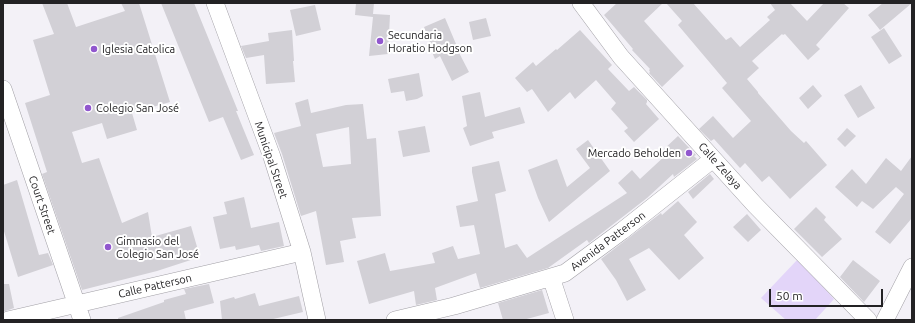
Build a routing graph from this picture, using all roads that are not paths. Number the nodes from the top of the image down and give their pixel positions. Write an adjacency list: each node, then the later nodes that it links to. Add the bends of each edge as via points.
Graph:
1 (215, 3): 5 (street, Municipal Street, via 272,157)
2 (581, 3): 4 (street, Calle Zelaya, via 622,57)
3 (3, 89): 8 (street, Court Street)
4 (714, 159): 7 (street, Avenida Patterson, via 565,273); 13 (street, Calle Zelaya, via 755,205)
5 (302, 252): 8 (street, Calle Patterson); 10 (street, Municipal Street)
6 (912, 268): 14 (street)
7 (552, 276): 11 (street, Avenida Patterson, via 454,306); 12 (street)
8 (79, 312): 9 (street, Calle Patterson)
9 (8, 320)
10 (317, 320)
11 (395, 320)
12 (565, 320)
13 (868, 320)
14 (886, 320)

